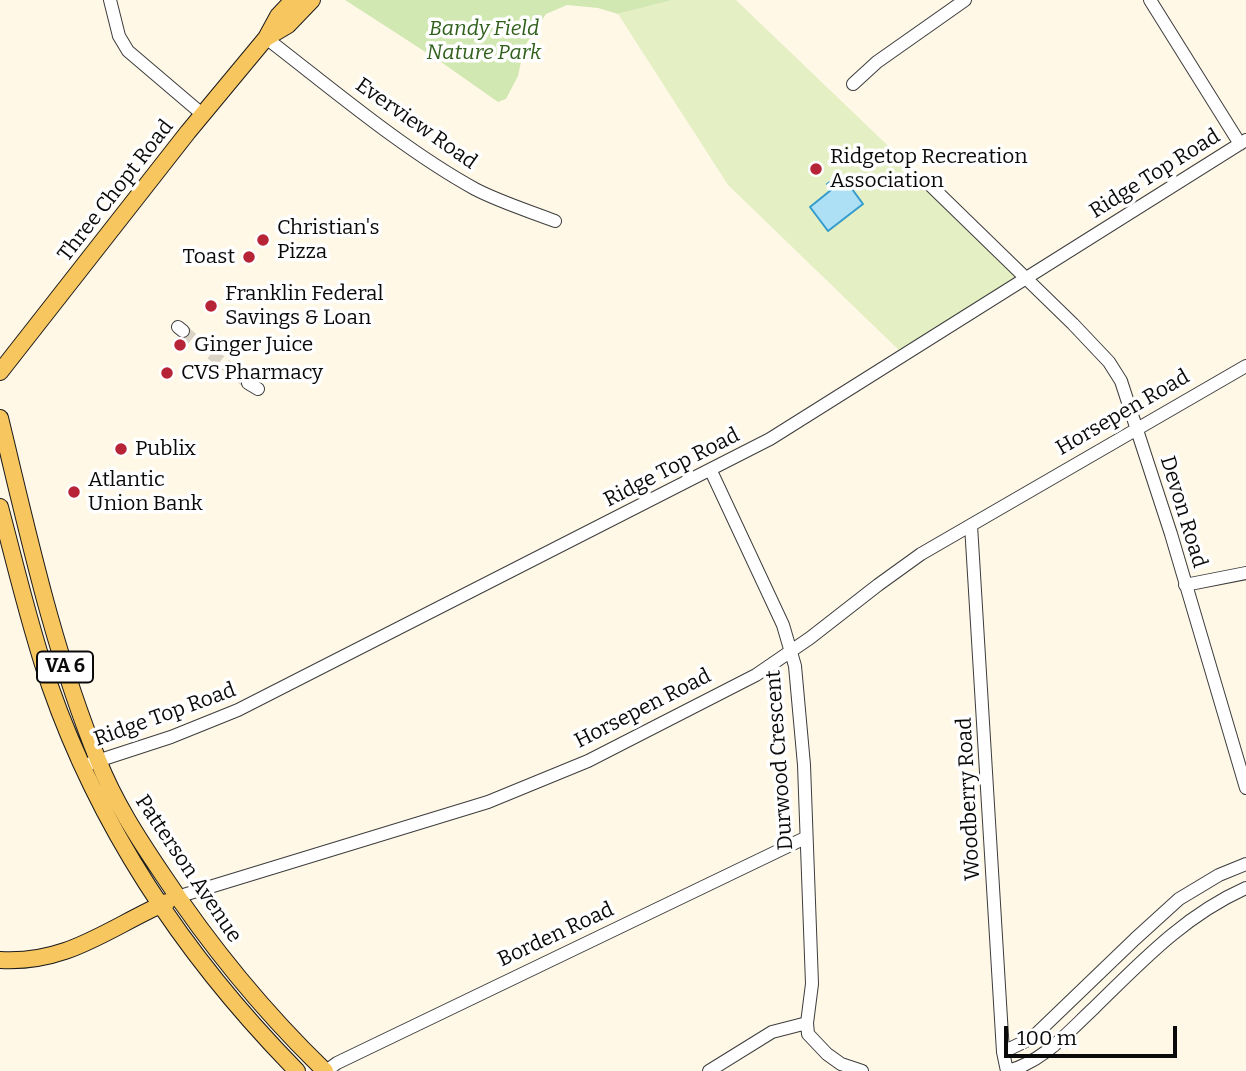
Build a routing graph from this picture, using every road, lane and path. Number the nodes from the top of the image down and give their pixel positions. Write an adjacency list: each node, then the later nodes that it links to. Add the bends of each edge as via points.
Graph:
1 (110, 0): 8 (street, via 128,51)
2 (293, 0): 6 (main road, Three Chopt Road)
3 (312, 0): 6 (main road, Three Chopt Road, via 288,25)
4 (965, 0): 7 (street)
5 (1150, 0): 9 (street)
6 (266, 38): 8 (main road, Three Chopt Road); 11 (street, Everview Road, via 456,178)
7 (853, 84)
8 (202, 114): 14 (main road, Three Chopt Road)
9 (1243, 142): 12 (street, Ridge Top Road)
10 (929, 183): 12 (street, Devon Road)
11 (555, 222)
12 (1027, 279): 16 (street, Devon Road, via 1109,362 1121,381); 17 (street, Ridge Top Road, via 824,407)
13 (1246, 366): 16 (street, Horsepen Road)
14 (0, 372)
15 (0, 418): 23 (main road, Patterson Avenue / VA 6)
16 (1137, 429): 19 (street, Horsepen Road); 21 (street, Devon Road)
17 (711, 471): 22 (street, Durwood Crescent); 23 (street, Ridge Top Road, via 238,710)
18 (0, 507): 23 (main road, Patterson Avenue / VA 6, via 54,697)
19 (971, 525): 22 (street, Horsepen Road, via 921,554); 32 (street, Woodberry Road)
20 (1246, 573): 21 (street)
21 (1185, 585): 24 (street, Devon Road)
22 (791, 651): 25 (street, Durwood Crescent, via 800,700); 28 (street, Horsepen Road, via 756,675 538,783 450,815)
23 (90, 763): 28 (main road, Patterson Avenue / VA 6); 29 (main road, Patterson Avenue / VA 6, via 128,854)
24 (1246, 788)
25 (805, 838): 31 (street, Durwood Crescent, via 813,984); 34 (street, Borden Road, via 426,1018)
26 (1246, 863): 32 (street, via 1179,899 1032,1038)
27 (1246, 888): 37 (street, via 1180,927 1055,1045 1027,1066)
28 (177, 897): 29 (main road, Horsepen Road); 34 (main road, Patterson Avenue / VA 6, via 259,1003)
29 (160, 905): 30 (main road, Horsepen Road, via 80,947 41,958); 33 (main road, Patterson Avenue / VA 6, via 221,988)
30 (0, 960)
31 (807, 1023): 35 (street, via 772,1032); 36 (street, via 817,1046 841,1064)
32 (1003, 1052): 37 (street, Woodberry Road)
33 (297, 1071)
34 (326, 1071)
35 (709, 1071)
36 (862, 1071)
37 (1008, 1071)

